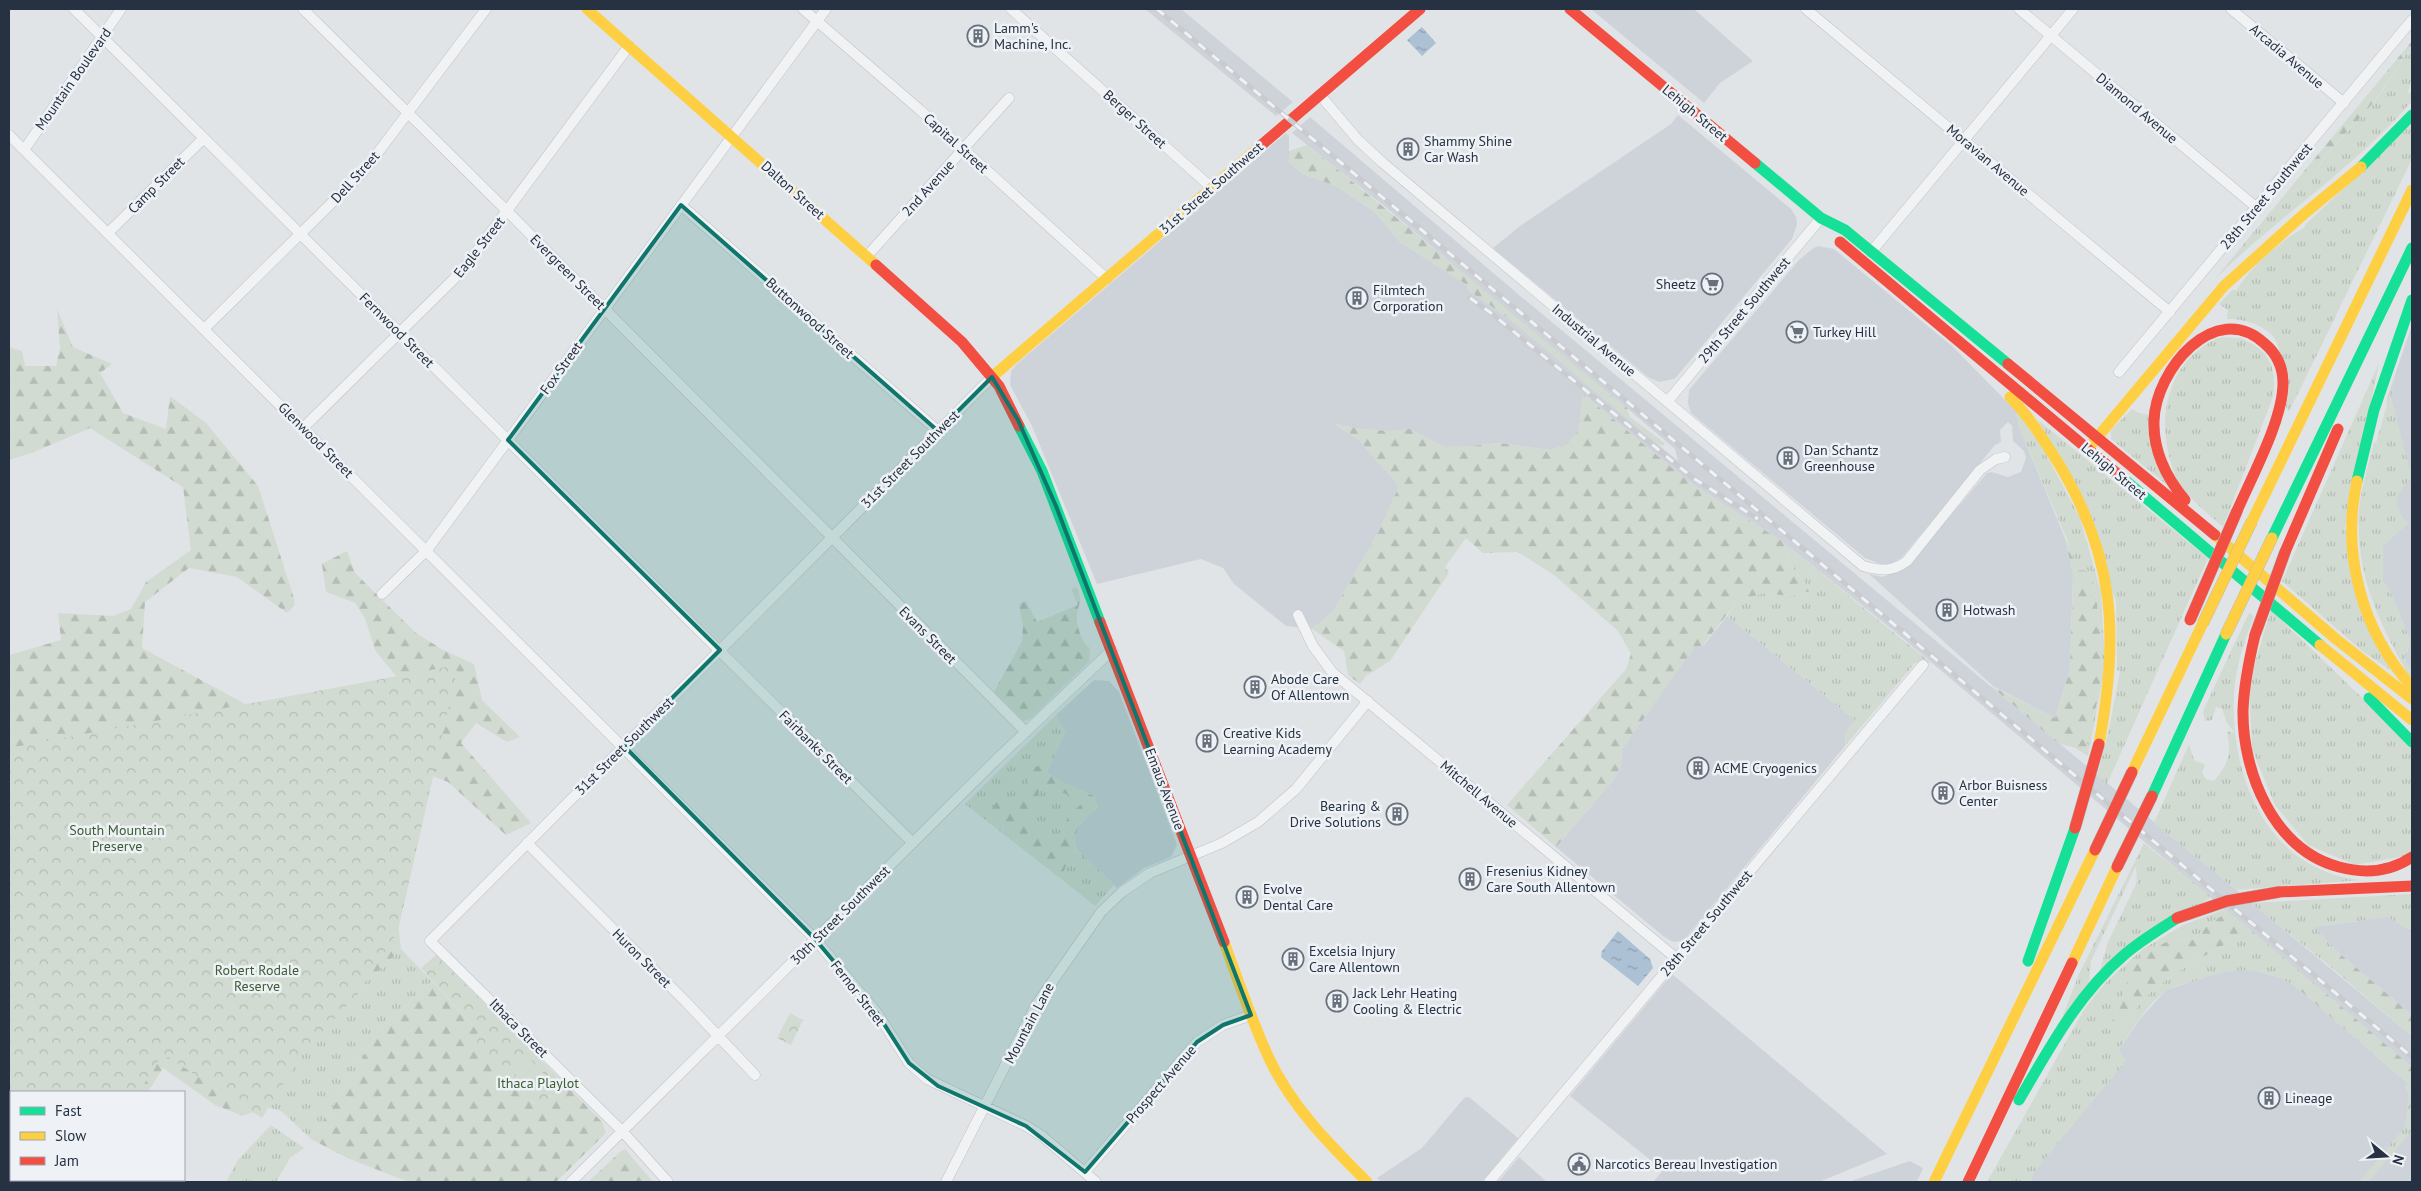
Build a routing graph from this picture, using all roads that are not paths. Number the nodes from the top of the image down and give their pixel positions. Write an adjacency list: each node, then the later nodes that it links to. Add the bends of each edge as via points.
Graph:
1 (74, 9): 18 (street, Fernwood Street)
2 (121, 9): 18 (street, Mountain Boulevard)
3 (486, 9): 23 (street, Dell Street)
4 (587, 9): 19 (main road, Dalton Street)
5 (803, 9): 16 (street, Capital Street)
6 (826, 9): 16 (street, Fox Street)
7 (1011, 9): 31 (street, Berger Street)
8 (1420, 9): 20 (main road, 31st Street Southwest)
9 (1570, 9): 36 (main road, Lehigh Street)
10 (1806, 9): 28 (street, Moravian Avenue)
11 (2019, 9): 17 (street, Diamond Avenue)
12 (2073, 9): 17 (street)
13 (2231, 9): 22 (street, Arcadia Avenue)
14 (307, 11): 23 (street, Evergreen Street)
15 (2412, 20): 22 (street, 28th Street Southwest)
16 (817, 21): 26 (street, Fox Street); 29 (street, Capital Street)
17 (2050, 35): 28 (street); 34 (street, Diamond Avenue)
18 (102, 37): 27 (street, Fernwood Street); 30 (street, Mountain Boulevard)
19 (629, 46): 26 (main road, Dalton Street); 35 (street, Eagle Street)
20 (1320, 95): 31 (main road, 31st Street Southwest); 52 (street, Industrial Avenue, via 1358,140 1383,163)
21 (1009, 98): 29 (street, 2nd Avenue)
22 (2344, 102): 34 (street, 28th Street Southwest)
23 (408, 113): 35 (street, Evergreen Street); 38 (street, Dell Street, via 364,171)
24 (2412, 115): 55 (main road, via 2361,167 2224,286)
25 (9, 134): 30 (street, Glenwood Street)
26 (732, 136): 33 (street, Fox Street); 41 (main road, Dalton Street)
27 (204, 138): 37 (street, Camp Street); 38 (street, Fernwood Street)
28 (1964, 140): 40 (street); 46 (street, Moravian Avenue)
29 (963, 149): 41 (street, 2nd Avenue); 43 (street, Capital Street)
30 (24, 150): 37 (street, Glenwood Street)
31 (1212, 188): 43 (main road, 31st Street Southwest)
32 (2412, 190): 75 (main road, bridge)
33 (681, 204): 45 (street, Fox Street); 54 (street, Buttonwood Street)
34 (2256, 207): 46 (street, 28th Street Southwest)
35 (507, 211): 45 (street, Evergreen Street); 48 (street, Eagle Street, via 462,271)
36 (1821, 218): 40 (main road, Lehigh Street, via 1845,230); 49 (main road, Lehigh Street, via 1832,235); 52 (street, 29th Street Southwest)
37 (108, 233): 47 (street, Glenwood Street)
38 (301, 234): 47 (street, Dell Street); 48 (street, Fernwood Street)
39 (2412, 248): 98 (main road, bridge, via 2226,634)
40 (1871, 252): 55 (main road, Lehigh Street)
41 (866, 256): 51 (main road, Dalton Street, via 962,342)
42 (2412, 260): 79 (main road, bridge, via 2285,552 2255,635 2243,694 2243,731 2252,776 2274,818 2288,836 2305,851 2328,864 2357,871 2387,870)
43 (1107, 279): 51 (main road, 31st Street Southwest)
44 (2412, 300): 68 (main road, via 2368,427 2350,529 2364,606 2387,654)
45 (604, 309): 56 (street, Fox Street); 59 (street, Evergreen Street)
46 (2170, 312): 50 (street, 28th Street Southwest)
47 (204, 329): 53 (street, Glenwood Street)
48 (399, 332): 53 (street, Eagle Street); 56 (street, Fernwood Street)
49 (1959, 343): 57 (main road, Lehigh Street); 86 (main road, bridge, via 2030,419 2069,478 2090,521 2108,588 2113,637 2111,678 2099,744 2075,828)
50 (2119, 372)
51 (992, 377): 54 (street, 31st Street Southwest); 66 (main road, Emaus Avenue, via 1018,420 1042,471)
52 (1667, 402): 58 (street, Industrial Avenue, via 1863,566 1879,571 1895,569 1906,560 1980,470 1991,461)
53 (304, 428): 61 (street, Glenwood Street)
54 (938, 432): 59 (street, 31st Street Southwest)
55 (2098, 437): 57 (main road); 60 (main road, Lehigh Street)
56 (508, 440): 61 (street, Fox Street); 65 (street, Fernwood Street)
57 (2087, 450): 63 (main road, Lehigh Street)
58 (2005, 457)
59 (832, 538): 65 (street, 31st Street Southwest); 72 (street, Evans Street)
60 (2215, 538): 69 (main road, Lehigh Street); 75 (main road, bridge, via 2168,478 2157,450 2154,419 2160,389 2182,354 2212,332 2234,329 2254,334 2264,341 2277,359 2283,376 2276,414 2187,629)
61 (427, 550): 62 (street, Fox Street); 74 (street, Glenwood Street)
62 (382, 594)
63 (2281, 614): 71 (main road, Lehigh Street); 73 (main road)
64 (1298, 615): 70 (street, Mitchell Avenue, via 1313,646 1332,672)
65 (720, 650): 74 (street, 31st Street Southwest); 77 (street, Fairbanks Street)
66 (1112, 650): 72 (street, 30th Street Southwest); 78 (main road, Emaus Avenue)
67 (1923, 665): 83 (street, 28th Street Southwest)
68 (2412, 687)
69 (2412, 699)
70 (1368, 701): 78 (street, via 1278,806 1237,836); 83 (street, Mitchell Avenue)
71 (2412, 720)
72 (1026, 732): 77 (street, 30th Street Southwest)
73 (2412, 742)
74 (624, 746): 76 (street, 31st Street Southwest); 81 (street, Fernor Street)
75 (2134, 769): 86 (main road, bridge)
76 (527, 843): 82 (street, 31st Street Southwest); 85 (street, Huron Street)
77 (913, 843): 81 (street, 30th Street Southwest)
78 (1191, 856): 84 (main road, Emaus Avenue); 88 (street, Mountain Lane, via 1137,880 1101,912 1036,1005)
79 (2412, 857)
80 (2412, 886): 98 (main road, bridge, via 2241,896 2203,906 2177,918 2128,950 2082,998)
81 (815, 939): 85 (street, 30th Street Southwest); 88 (street, Fernor Street, via 877,1013 909,1063 938,1086)
82 (430, 941): 89 (street, Ithaca Street)
83 (1677, 959): 96 (street, 28th Street Southwest)
84 (1251, 1015): 90 (street, Prospect Avenue, via 1223,1025 1198,1042); 95 (main road, Emaus Avenue, via 1285,1089 1324,1140)
85 (719, 1035): 87 (street, Huron Street); 89 (street, 30th Street Southwest)
86 (1999, 1045): 97 (main road)
87 (755, 1075)
88 (986, 1105): 90 (street, Fernor Street, via 1034,1131); 93 (street, Mountain Lane)
89 (623, 1132): 91 (street, 30th Street Southwest); 92 (street, Ithaca Street)
90 (1085, 1172): 94 (street, Fernor Street)
91 (571, 1182)
92 (668, 1182)
93 (946, 1182)
94 (1096, 1182)
95 (1367, 1182)
96 (1489, 1182)
97 (1934, 1182)
98 (1969, 1182)

